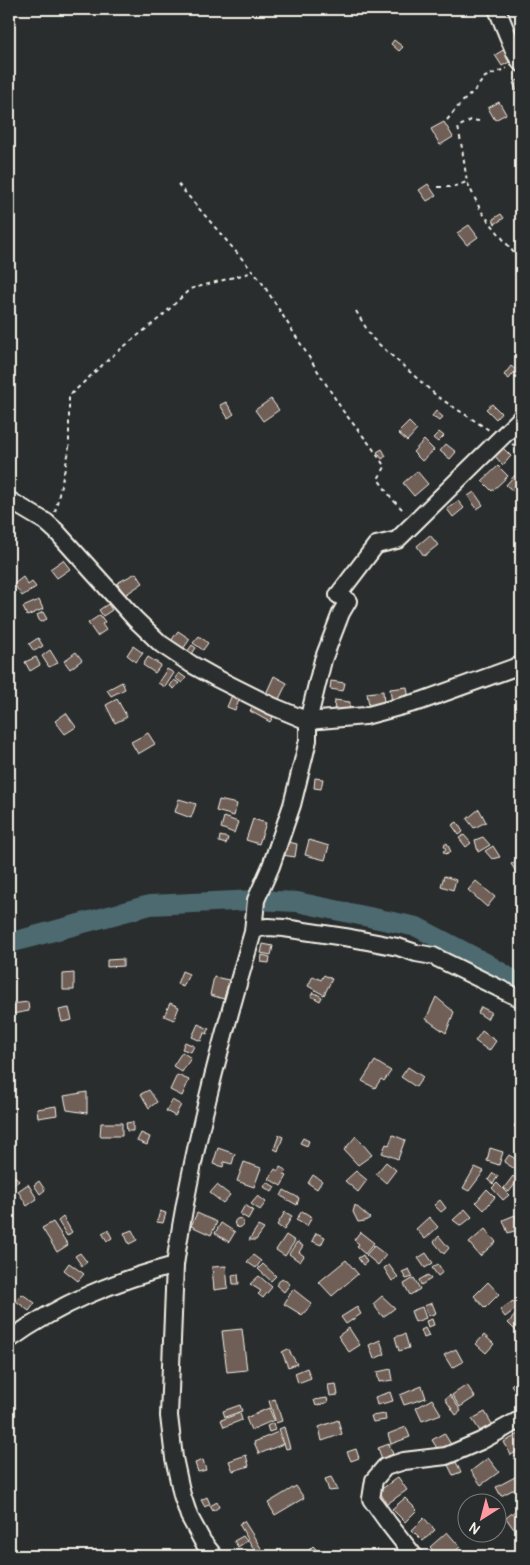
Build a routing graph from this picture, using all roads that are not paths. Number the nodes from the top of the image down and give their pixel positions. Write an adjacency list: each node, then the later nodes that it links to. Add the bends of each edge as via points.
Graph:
1 (497, 9): 2 (street)
2 (521, 63)
3 (521, 418): 6 (street, via 397,540 376,545 338,595 348,601 323,660)
4 (9, 500): 6 (street, via 46,522 161,644 216,678)
5 (521, 665): 6 (street, via 421,702 365,716)
6 (308, 721): 7 (street, via 308,740 292,804 256,900)
7 (253, 932): 8 (street, via 259,928 284,928 434,956); 9 (street, via 203,1118)
8 (521, 999)
9 (175, 1265): 10 (street, via 134,1276 94,1292 55,1311); 12 (street, via 169,1416 174,1458 189,1516)
10 (9, 1340)
11 (521, 1419): 13 (street, via 446,1456 404,1461 385,1468 374,1480 371,1499)
12 (214, 1556)
13 (414, 1556)

